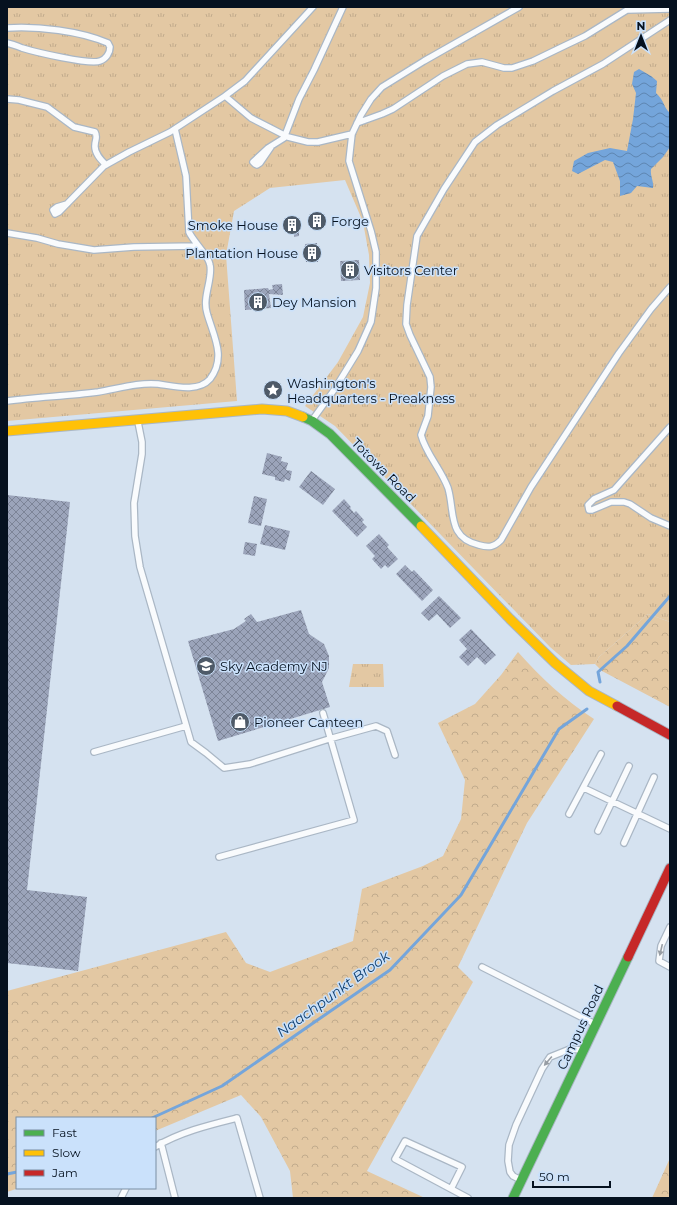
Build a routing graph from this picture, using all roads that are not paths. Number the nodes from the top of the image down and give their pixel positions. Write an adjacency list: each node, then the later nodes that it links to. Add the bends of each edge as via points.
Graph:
1 (313, 7): 8 (lane, via 245,80)
2 (342, 7): 13 (lane)
3 (519, 7): 10 (lane, via 382,88)
4 (670, 9): 10 (lane, via 627,10 585,36 533,61 512,68 482,62 467,64 443,76 393,109)
5 (670, 20): 19 (lane, via 603,64 514,113 475,142 444,188 417,236 406,324 430,378 431,402 421,435 448,487 454,524 466,540 491,547 501,540 531,487 619,353)
6 (7, 28): 7 (lane, via 39,28 80,35 99,39 108,43 110,47 109,54 104,59 88,62)
7 (7, 43)
8 (225, 96): 11 (lane); 13 (lane, via 251,118)
9 (7, 99): 15 (lane, via 47,107 74,127 95,132 95,146 101,161)
10 (357, 123): 12 (lane)
11 (175, 129): 15 (lane); 18 (lane, via 186,176 189,232)
12 (352, 134): 13 (lane, via 318,142); 22 (lane, via 349,161 376,252 376,288 372,322 358,351)
13 (284, 136): 14 (lane)
14 (270, 147)
15 (106, 165): 16 (lane)
16 (67, 204)
17 (7, 232): 18 (lane, via 94,250)
18 (197, 246): 20 (lane, via 210,264 206,311 218,348 216,367 208,381 188,388 142,385)
19 (670, 287)
20 (7, 401)
21 (138, 420): 22 (main road, Totowa Road, via 262,409 287,411); 24 (main road, Totowa Road); 27 (lane, via 142,454 134,503 135,536 140,567)
22 (312, 421): 28 (main road, Totowa Road, via 330,434 383,486 555,663 589,691)
23 (670, 427): 25 (lane, via 614,490 590,502 588,508 592,510 611,502 624,502)
24 (7, 431)
25 (670, 526)
26 (323, 713): 29 (lane)
27 (186, 726): 29 (lane, via 191,742 224,768 250,764); 30 (lane)
28 (670, 734)
29 (330, 738): 31 (lane, via 376,726 387,731); 42 (lane, via 354,820)
30 (94, 752)
31 (395, 754)
32 (601, 754): 35 (lane)
33 (629, 766): 36 (lane)
34 (654, 777): 37 (lane)
35 (584, 788): 36 (lane); 38 (lane)
36 (612, 801): 37 (lane); 40 (lane)
37 (638, 813): 39 (lane); 41 (lane)
38 (569, 814)
39 (670, 829)
40 (598, 830)
41 (624, 843)
42 (219, 857)
43 (670, 868): 47 (main road, Campus Road, via 663,889)
44 (670, 929): 46 (lane, one-way to 46, via 661,946 659,961)
45 (482, 967): 47 (lane)
46 (670, 967)
47 (596, 1025): 48 (main road, Campus Road)
48 (583, 1050): 51 (main road, Campus Road); 51 (lane, one-way to 51, via 570,1049 560,1052 550,1057 542,1069 509,1145 510,1172)
49 (161, 1143): 50 (lane); 55 (lane); 56 (lane, via 202,1126 237,1118)
50 (156, 1146)
51 (521, 1180): 58 (main road, Campus Road)
52 (126, 1189): 54 (lane)
53 (451, 1189): 53 (lane, via 395,1159 405,1141 462,1167); 57 (lane)
54 (121, 1198)
55 (175, 1198)
56 (260, 1198)
57 (468, 1198)
58 (513, 1198)

